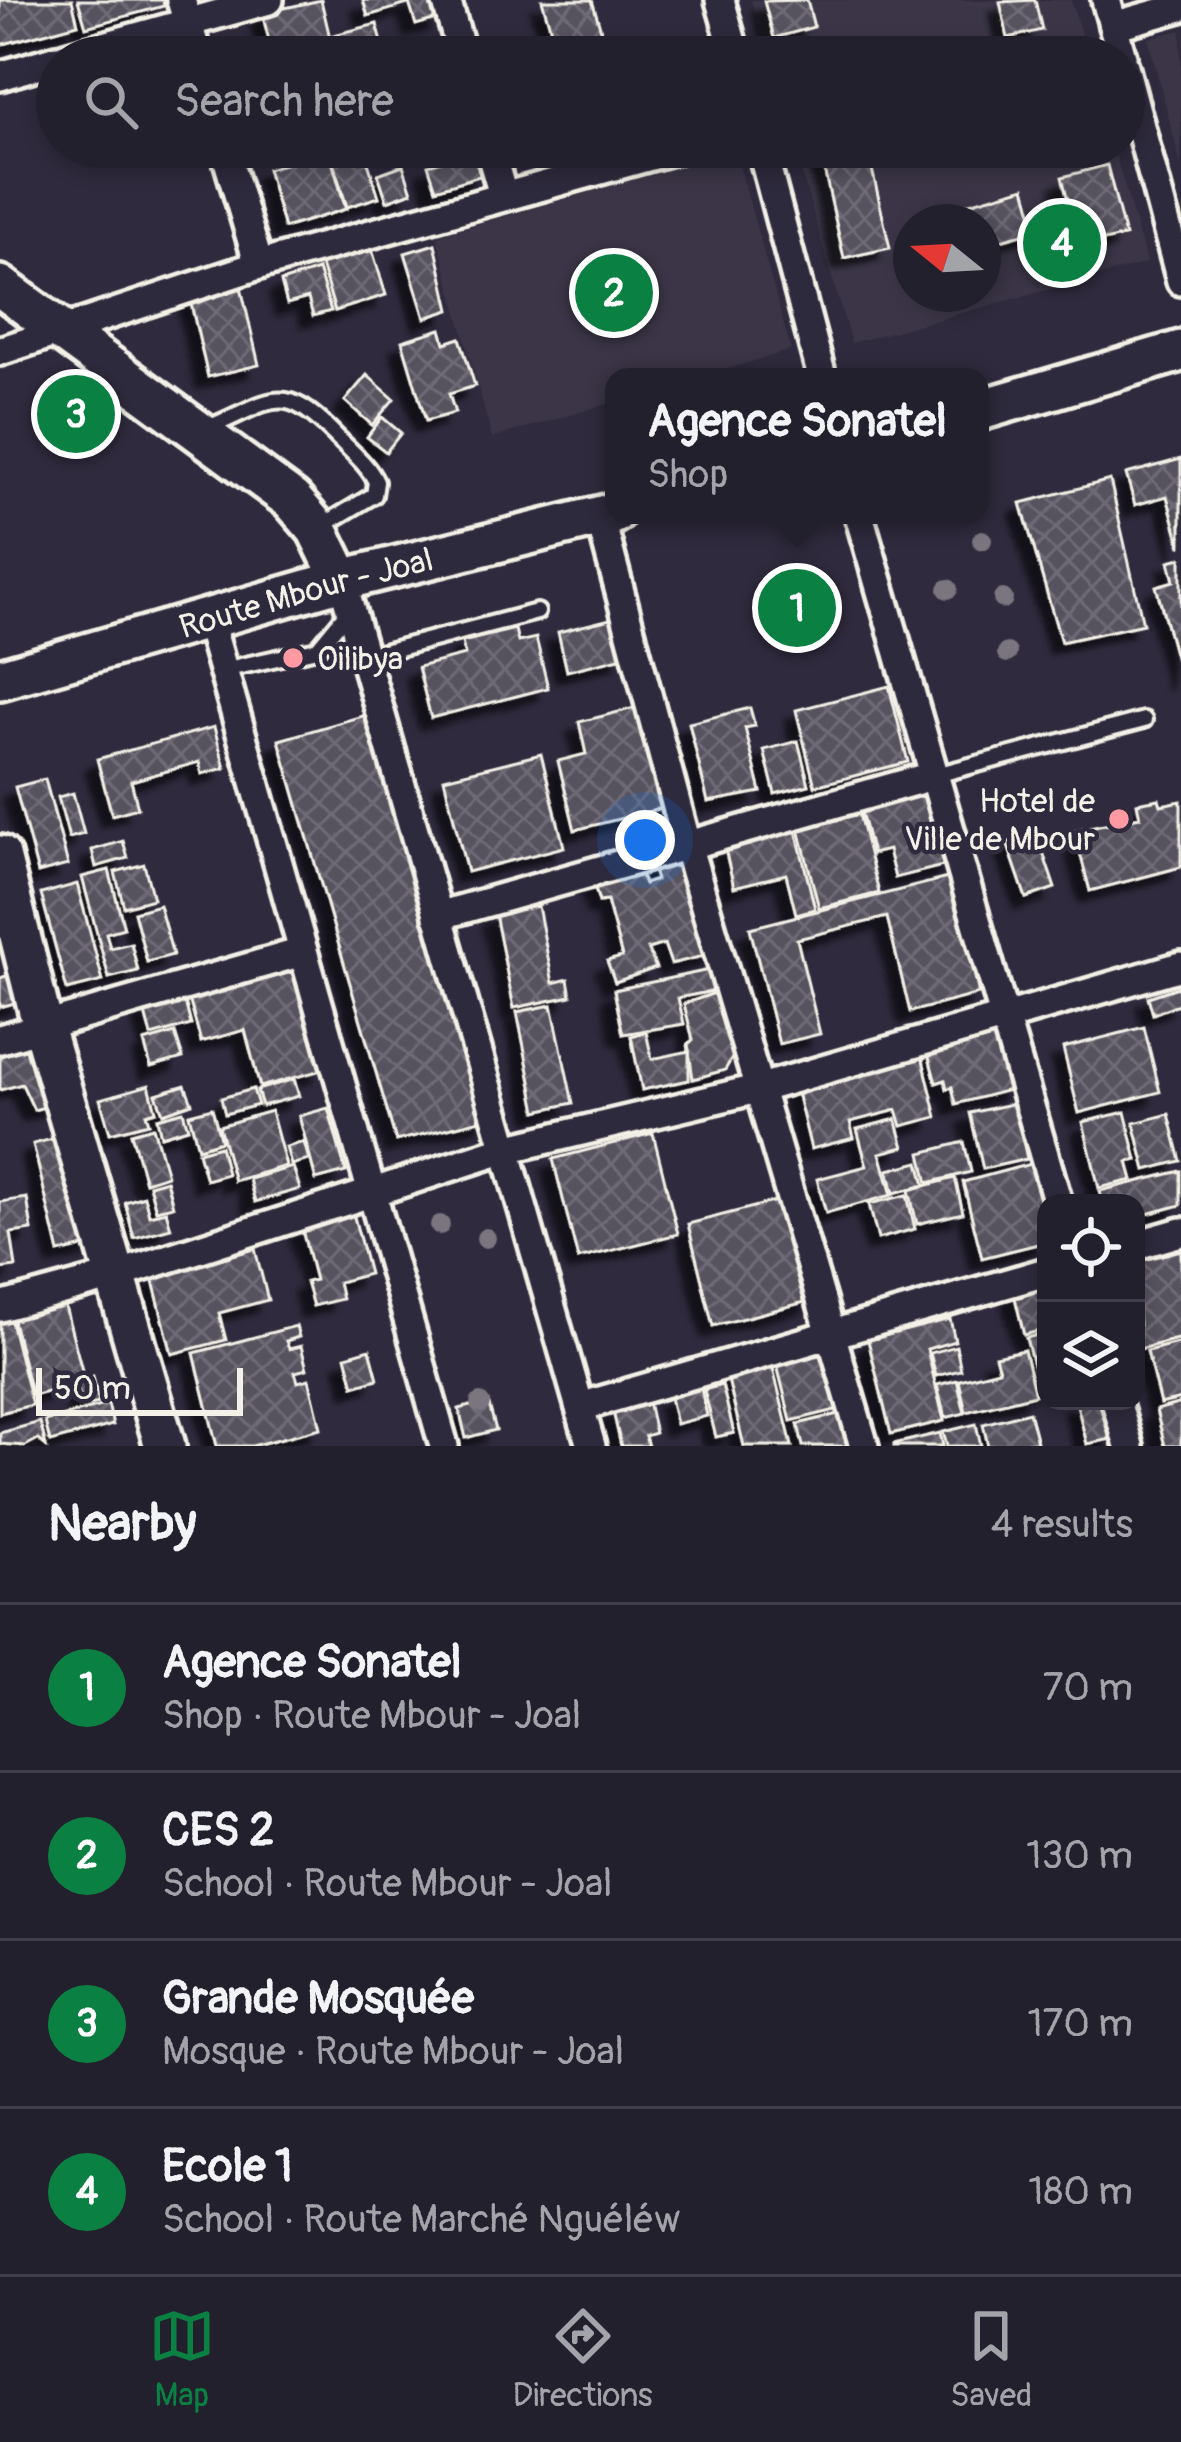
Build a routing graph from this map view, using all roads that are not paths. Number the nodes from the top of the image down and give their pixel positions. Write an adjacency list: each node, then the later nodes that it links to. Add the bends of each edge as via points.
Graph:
1 (268, 0): 5 (street)
2 (446, 0): 8 (street)
3 (720, 0): 9 (street)
4 (1181, 7): 6 (street)
5 (184, 11): 7 (street)
6 (1110, 13)
7 (119, 36)
8 (457, 36)
9 (730, 36)
10 (36, 65): 11 (street)
11 (0, 76)
12 (1145, 145): 19 (street)
13 (230, 168): 18 (street)
14 (495, 168): 17 (street)
15 (604, 168): 17 (street)
16 (766, 168): 24 (street)
17 (503, 195): 18 (street)
18 (259, 265): 21 (street)
19 (1181, 281)
20 (0, 286): 21 (main road)
21 (63, 332): 22 (street); 26 (main road)
22 (0, 351)
23 (1181, 351): 25 (main road)
24 (820, 368)
25 (989, 407)
26 (199, 432): 30 (main road, via 292,500); 30 (lane, via 274,399 310,409 376,482 374,494)
27 (605, 516): 31 (main road, Route Mbour - Joal)
28 (609, 524): 39 (street)
29 (862, 524): 38 (street)
30 (317, 529): 31 (main road)
31 (346, 595): 33 (main road, Route Mbour - Joal); 34 (street); 35 (lane, via 317,650)
32 (537, 612): 34 (lane)
33 (208, 617): 35 (street); 36 (main road, Route Mbour - Joal)
34 (364, 657): 41 (street)
35 (223, 670): 42 (street)
36 (0, 679)
37 (1144, 720): 38 (lane)
38 (932, 776): 39 (street); 44 (street)
39 (688, 848): 41 (street); 47 (street)
40 (0, 856): 45 (main road)
41 (438, 916): 48 (street)
42 (302, 952): 45 (street); 49 (street)
43 (1181, 966): 44 (street)
44 (1003, 1017): 47 (street); 50 (street)
45 (43, 1027): 46 (street); 54 (main road)
46 (0, 1039)
47 (761, 1088): 48 (street); 56 (street)
48 (506, 1149): 49 (street); 57 (street)
49 (371, 1189): 54 (street); 59 (street)
50 (1055, 1194)
51 (1181, 1232): 52 (street)
52 (1145, 1242)
53 (1037, 1275): 56 (street)
54 (114, 1276): 55 (street); 60 (main road)
55 (0, 1306)
56 (831, 1337): 57 (street); 62 (street)
57 (580, 1407): 61 (street)
58 (1119, 1410): 63 (street)
59 (435, 1444)
60 (164, 1446)
61 (591, 1446)
62 (864, 1446)
63 (1129, 1446)

